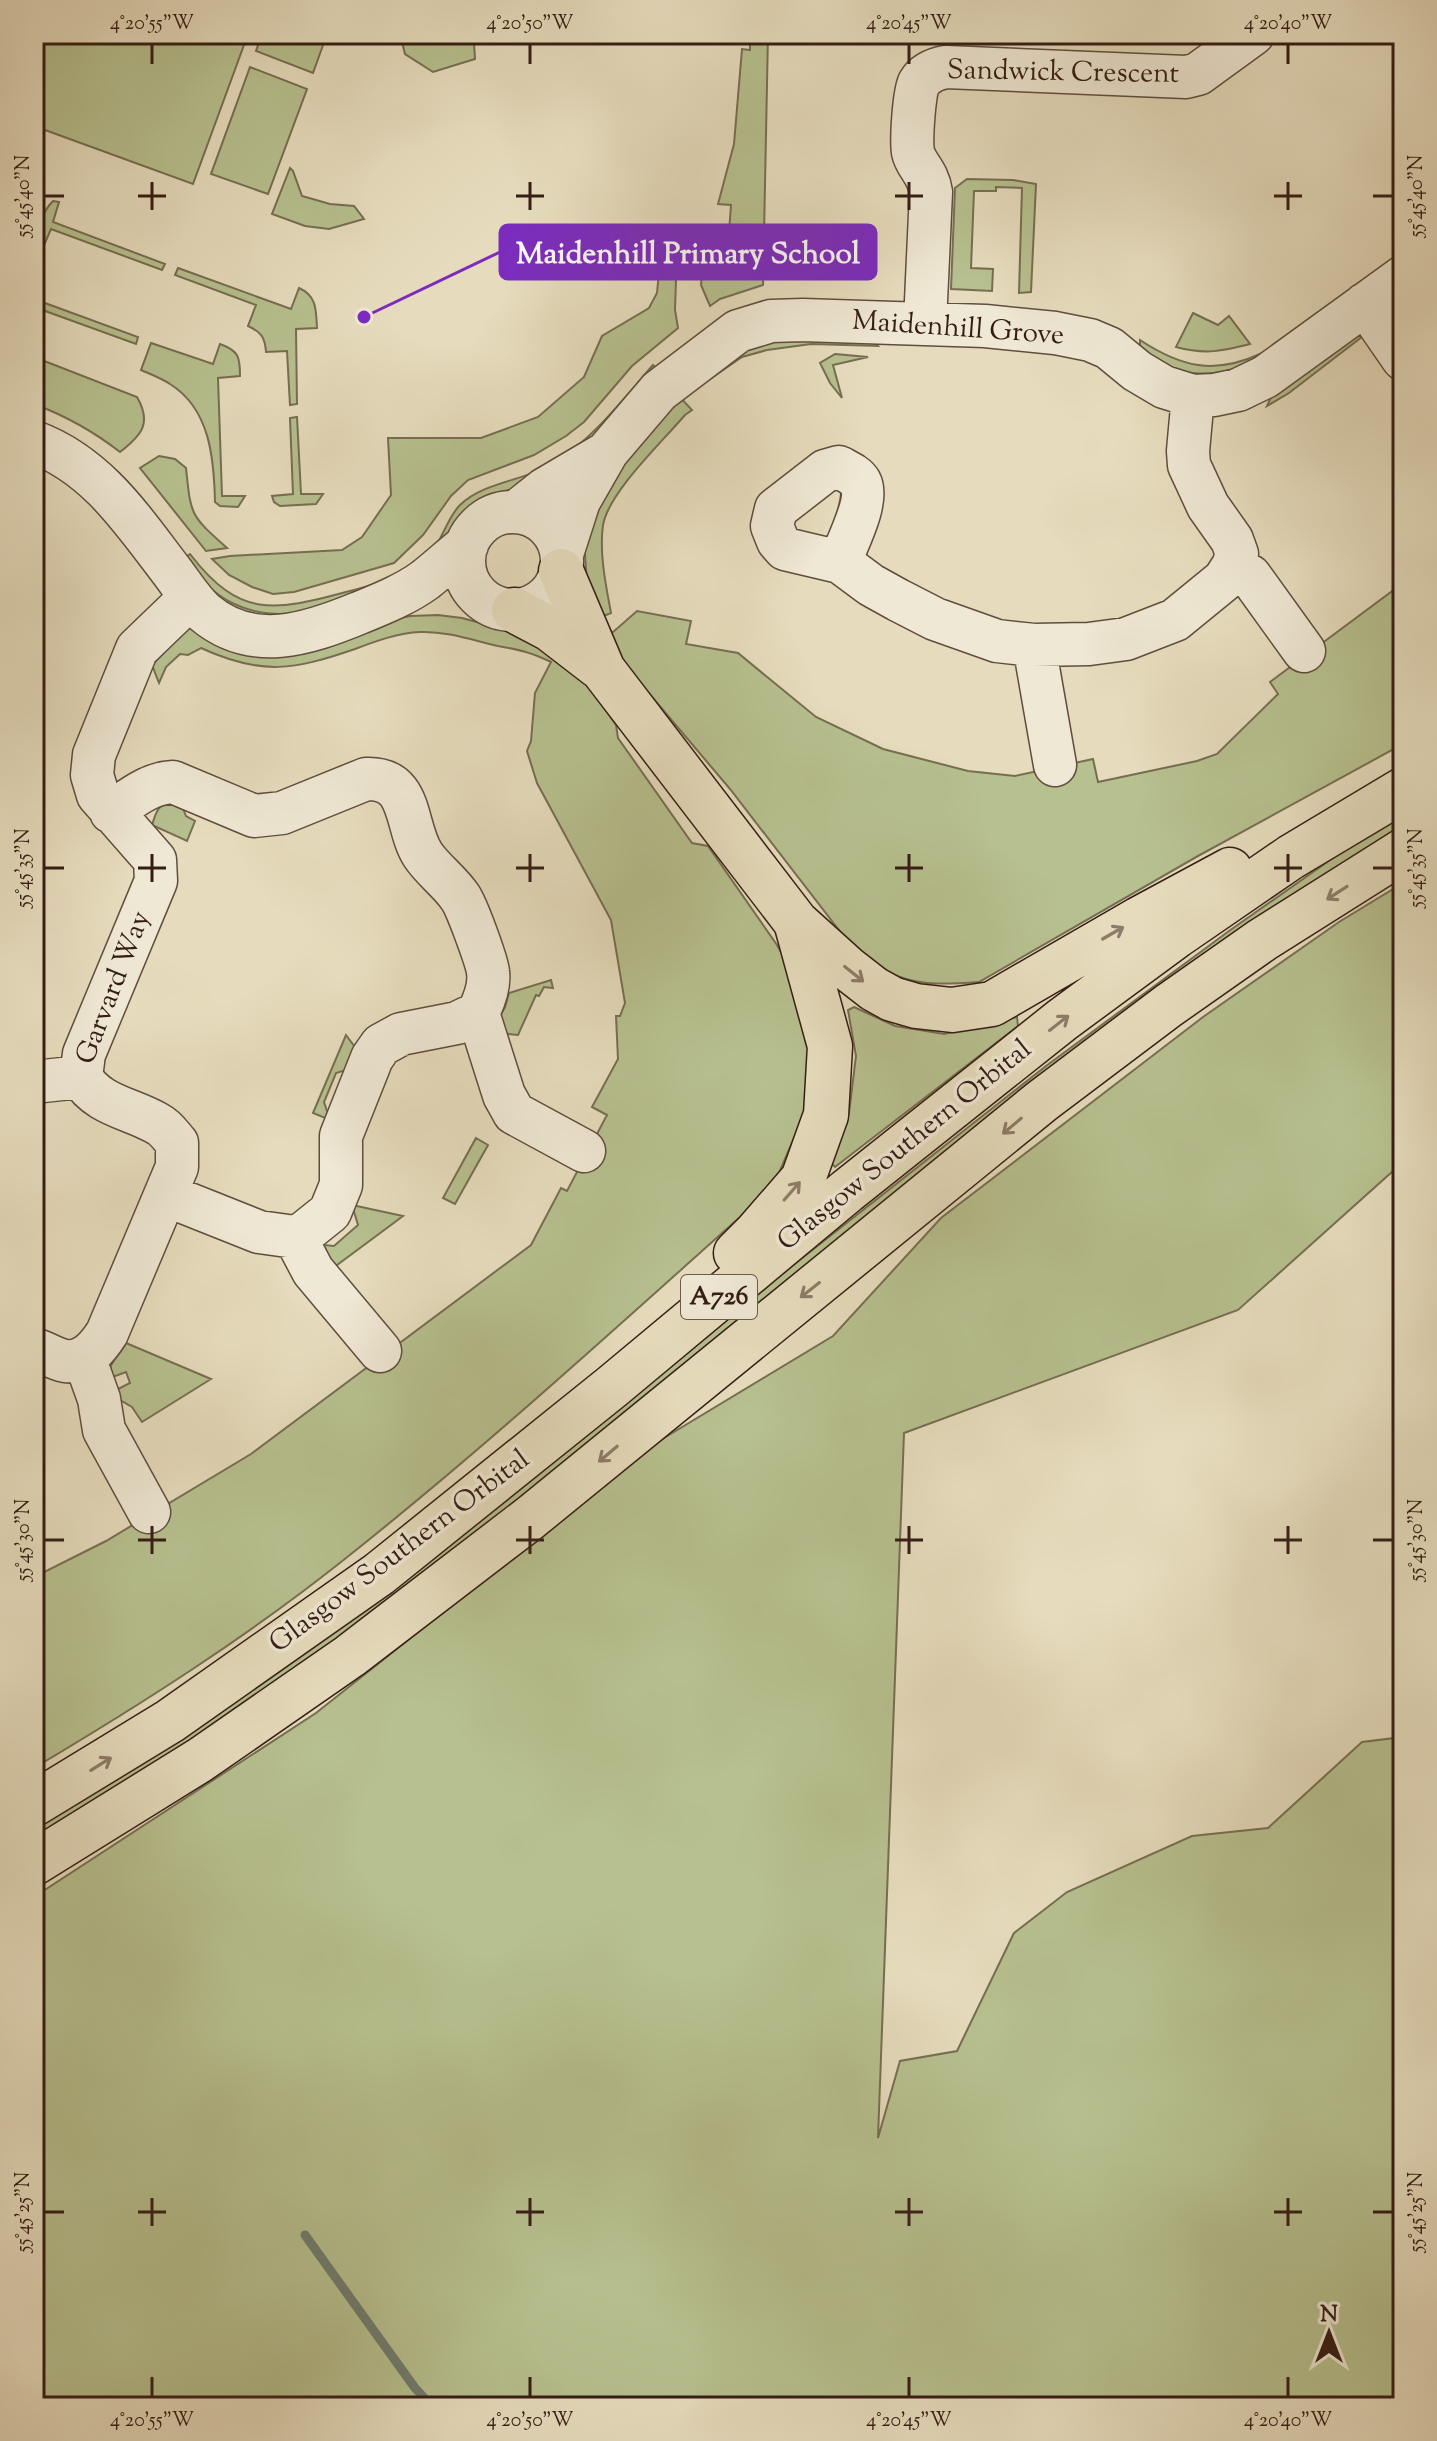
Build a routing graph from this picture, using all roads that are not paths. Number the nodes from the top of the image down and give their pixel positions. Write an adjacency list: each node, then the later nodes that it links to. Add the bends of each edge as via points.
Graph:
1 (1253, 34): 4 (street, Sandwick Crescent, via 1186,77 946,67 928,73 917,85 913,144 931,192)
2 (1403, 277): 3 (street, Maidenhill Grove)
3 (1365, 304): 5 (street); 6 (street, Maidenhill Grove, via 1265,377 1238,390)
4 (925, 323): 6 (street, Maidenhill Grove, via 1042,331 1090,340 1164,387); 8 (street, Maidenhill Grove, via 771,321 738,331 659,391)
5 (1403, 359)
6 (1193, 396): 13 (street, via 1189,465 1232,540 1237,554)
7 (34, 442): 14 (street, via 78,464 98,481)
8 (607, 452): 9 (street, Maidenhill Grove); 12 (street, Maidenhill Grove, via 579,501)
9 (516, 512): 10 (street, via 486,520); 12 (street, via 546,525 557,538)
10 (467, 545): 15 (street, via 423,581); 16 (street, via 466,576 473,590)
11 (840, 562): 17 (street, via 935,619 997,641)
12 (562, 563): 16 (street, via 555,587 544,599 529,608); 19 (highway)
13 (1233, 566): 17 (street, via 1224,580 1175,620 1146,632 1089,644); 18 (street, via 1250,576)
14 (191, 597): 15 (street, via 227,626 249,634 289,636); 23 (street, Garvard Way, via 137,649 94,755 93,785)
15 (380, 605): 16 (street)
16 (499, 605): 19 (highway, via 550,629)
17 (1034, 645): 20 (street)
18 (1304, 651)
19 (603, 670): 25 (highway)
20 (1055, 765)
21 (1403, 781): 25 (highway, one-way to 21, via 892,999 952,1010 992,1004 1150,912)
22 (1403, 790): 35 (highway, Glasgow Southern Orbital / A726, one-way to 22, via 1062,1020 1291,857)
23 (111, 812): 26 (street, via 162,783 173,782 254,816 282,813 366,779 387,782 400,792 422,854 463,899 488,972); 27 (street, Garvard Way, via 155,860 156,881 84,1054)
24 (1403, 851): 38 (highway, Glasgow Southern Orbital / A726, one-way to 38, via 1262,940 1042,1101 530,1518 361,1648 200,1760)
25 (796, 922): 35 (highway, one-way to 25, via 757,1232 803,1179 826,1115 830,1046)
26 (478, 1013): 29 (street, via 514,1113); 31 (street, via 457,1023 401,1034 381,1045 341,1136 341,1185 330,1212)
27 (81, 1077): 28 (street); 30 (street, Garvard Way, via 98,1097 161,1125 177,1143 177,1167)
28 (34, 1082)
29 (584, 1151)
30 (166, 1195): 31 (street, via 259,1232); 34 (street, Garvard Way, via 107,1333 97,1350)
31 (295, 1237): 33 (street, via 313,1271)
32 (34, 1349): 34 (street, via 67,1362)
33 (380, 1351)
34 (84, 1357): 36 (street, via 104,1430)
35 (541, 1445): 37 (highway, Glasgow Southern Orbital / A726, one-way to 35, via 170,1721 368,1583)
36 (149, 1512)
37 (34, 1804)
38 (34, 1863)

